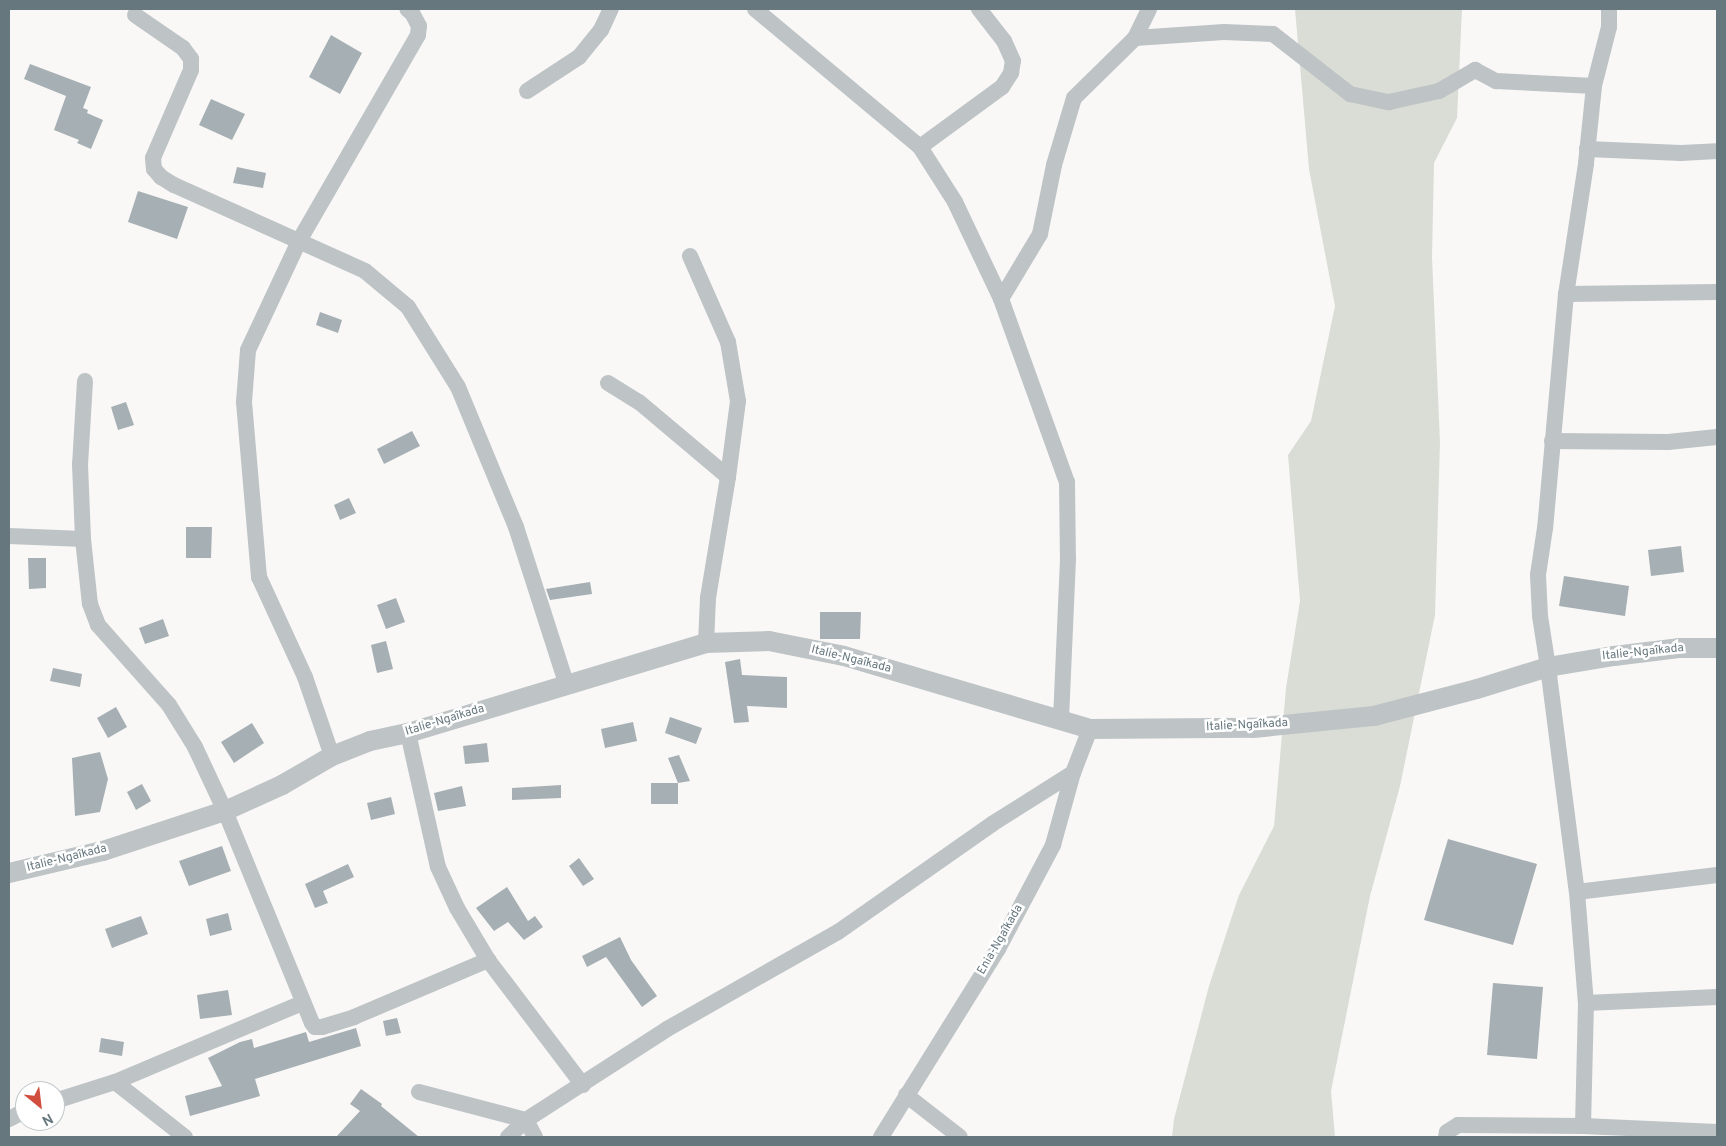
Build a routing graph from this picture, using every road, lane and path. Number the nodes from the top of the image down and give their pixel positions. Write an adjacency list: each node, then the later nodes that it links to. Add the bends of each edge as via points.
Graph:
1 (407, 9): 14 (street, via 419,26 418,35)
2 (611, 9): 10 (street, via 601,30 580,57)
3 (755, 9): 11 (street)
4 (979, 9): 11 (street, via 1004,41 1013,61 1011,73 1002,87)
5 (1148, 9): 8 (street)
6 (1608, 9): 9 (street, via 1609,27)
7 (135, 15): 14 (street, via 183,48 191,59 191,70 153,158 154,169 174,185)
8 (1136, 38): 9 (street, via 1224,32 1273,34 1350,94 1389,102 1439,91 1475,70 1496,81); 18 (street, via 1074,98 1054,165 1040,234)
9 (1594, 86): 12 (street)
10 (527, 91)
11 (920, 146): 18 (street, via 955,202)
12 (1587, 149): 13 (street, via 1680,153); 17 (street)
13 (1717, 151)
14 (299, 241): 29 (street, via 365,271 408,307 458,387 516,527); 33 (street, via 248,350 244,402 259,577 305,677)
15 (690, 256): 23 (street, via 730,350 738,401)
16 (1717, 292): 17 (street)
17 (1566, 294): 22 (street)
18 (1001, 299): 30 (street, via 1067,482 1068,560)
19 (85, 381): 25 (street, via 80,464)
20 (608, 383): 23 (street, via 639,402)
21 (1717, 437): 22 (street, via 1668,442)
22 (1552, 442): 28 (street, via 1538,575)
23 (728, 476): 26 (street, via 708,598)
24 (9, 536): 25 (street)
25 (83, 539): 35 (street, via 90,604 98,625 169,705 195,747)
26 (706, 643): 29 (street, Italie-Ngaîkada); 30 (street, Italie-Ngaîkada, via 769,641 844,656)
27 (1717, 648): 28 (street, Italie-Ngaîkada, via 1670,649)
28 (1548, 667): 31 (street, Italie-Ngaîkada, via 1374,716 1253,728); 38 (street)
29 (566, 683): 32 (street, Italie-Ngaîkada)
30 (1062, 719): 31 (street, Italie-Ngaîkada)
31 (1090, 729): 34 (street, Enia-Ngaîkada)
32 (408, 733): 33 (street, Italie-Ngaîkada); 39 (street, via 438,866 457,908)
33 (332, 756): 35 (street, Italie-Ngaîkada, via 282,785)
34 (1074, 774): 44 (street, via 992,824 838,932 667,1029); 46 (street, Enia-Ngaîkada, via 1053,845 998,949)
35 (225, 812): 36 (street, Italie-Ngaîkada, via 102,851); 41 (street)
36 (9, 873)
37 (1717, 875): 38 (street)
38 (1577, 892): 42 (street)
39 (488, 960): 41 (street, via 322,1028 316,1027); 44 (street)
40 (1717, 997): 42 (street)
41 (302, 1003): 43 (street)
42 (1586, 1003): 49 (street)
43 (115, 1082): 47 (street); 51 (street)
44 (583, 1084): 48 (street)
45 (419, 1092): 48 (street)
46 (906, 1095): 54 (street, Enia-Ngaîkada); 55 (street)
47 (65, 1098)
48 (526, 1120): 52 (street); 53 (street)
49 (1583, 1126): 50 (street); 56 (street, via 1458,1125 1447,1132)
50 (1717, 1132)
51 (185, 1137)
52 (508, 1137)
53 (535, 1137)
54 (881, 1137)
55 (960, 1137)
56 (1446, 1137)

